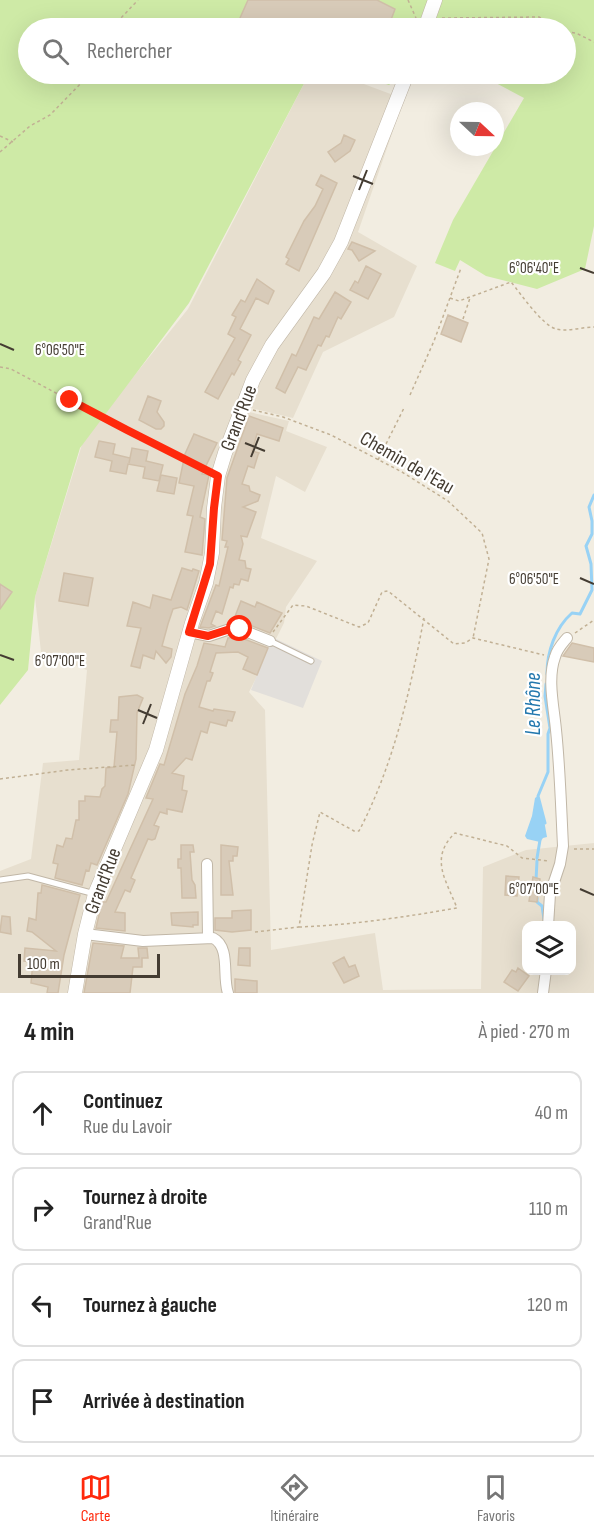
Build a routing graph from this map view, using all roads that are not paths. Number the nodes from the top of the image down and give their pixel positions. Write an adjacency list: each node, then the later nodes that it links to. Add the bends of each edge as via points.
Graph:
1 (435, 0): 2 (street)
2 (429, 18)
3 (403, 84): 4 (street, Grand'Rue, via 334,257 272,345 242,408 218,476 210,564)
4 (189, 632): 6 (street, via 208,636 240,629); 10 (street, Grand'Rue, via 156,750)
5 (567, 638): 11 (street, via 554,658 553,707 563,846 550,894)
6 (269, 640): 7 (lane)
7 (311, 661)
8 (207, 864): 13 (street)
9 (0, 880): 10 (lane, via 28,876)
10 (95, 894): 12 (street, Grand'Rue)
11 (548, 921)
12 (85, 934): 13 (street, via 143,941); 15 (street, Grand'Rue)
13 (208, 938): 16 (street, via 217,940 222,947)
14 (545, 975): 17 (street)
15 (75, 993)
16 (228, 993)
17 (543, 993)

